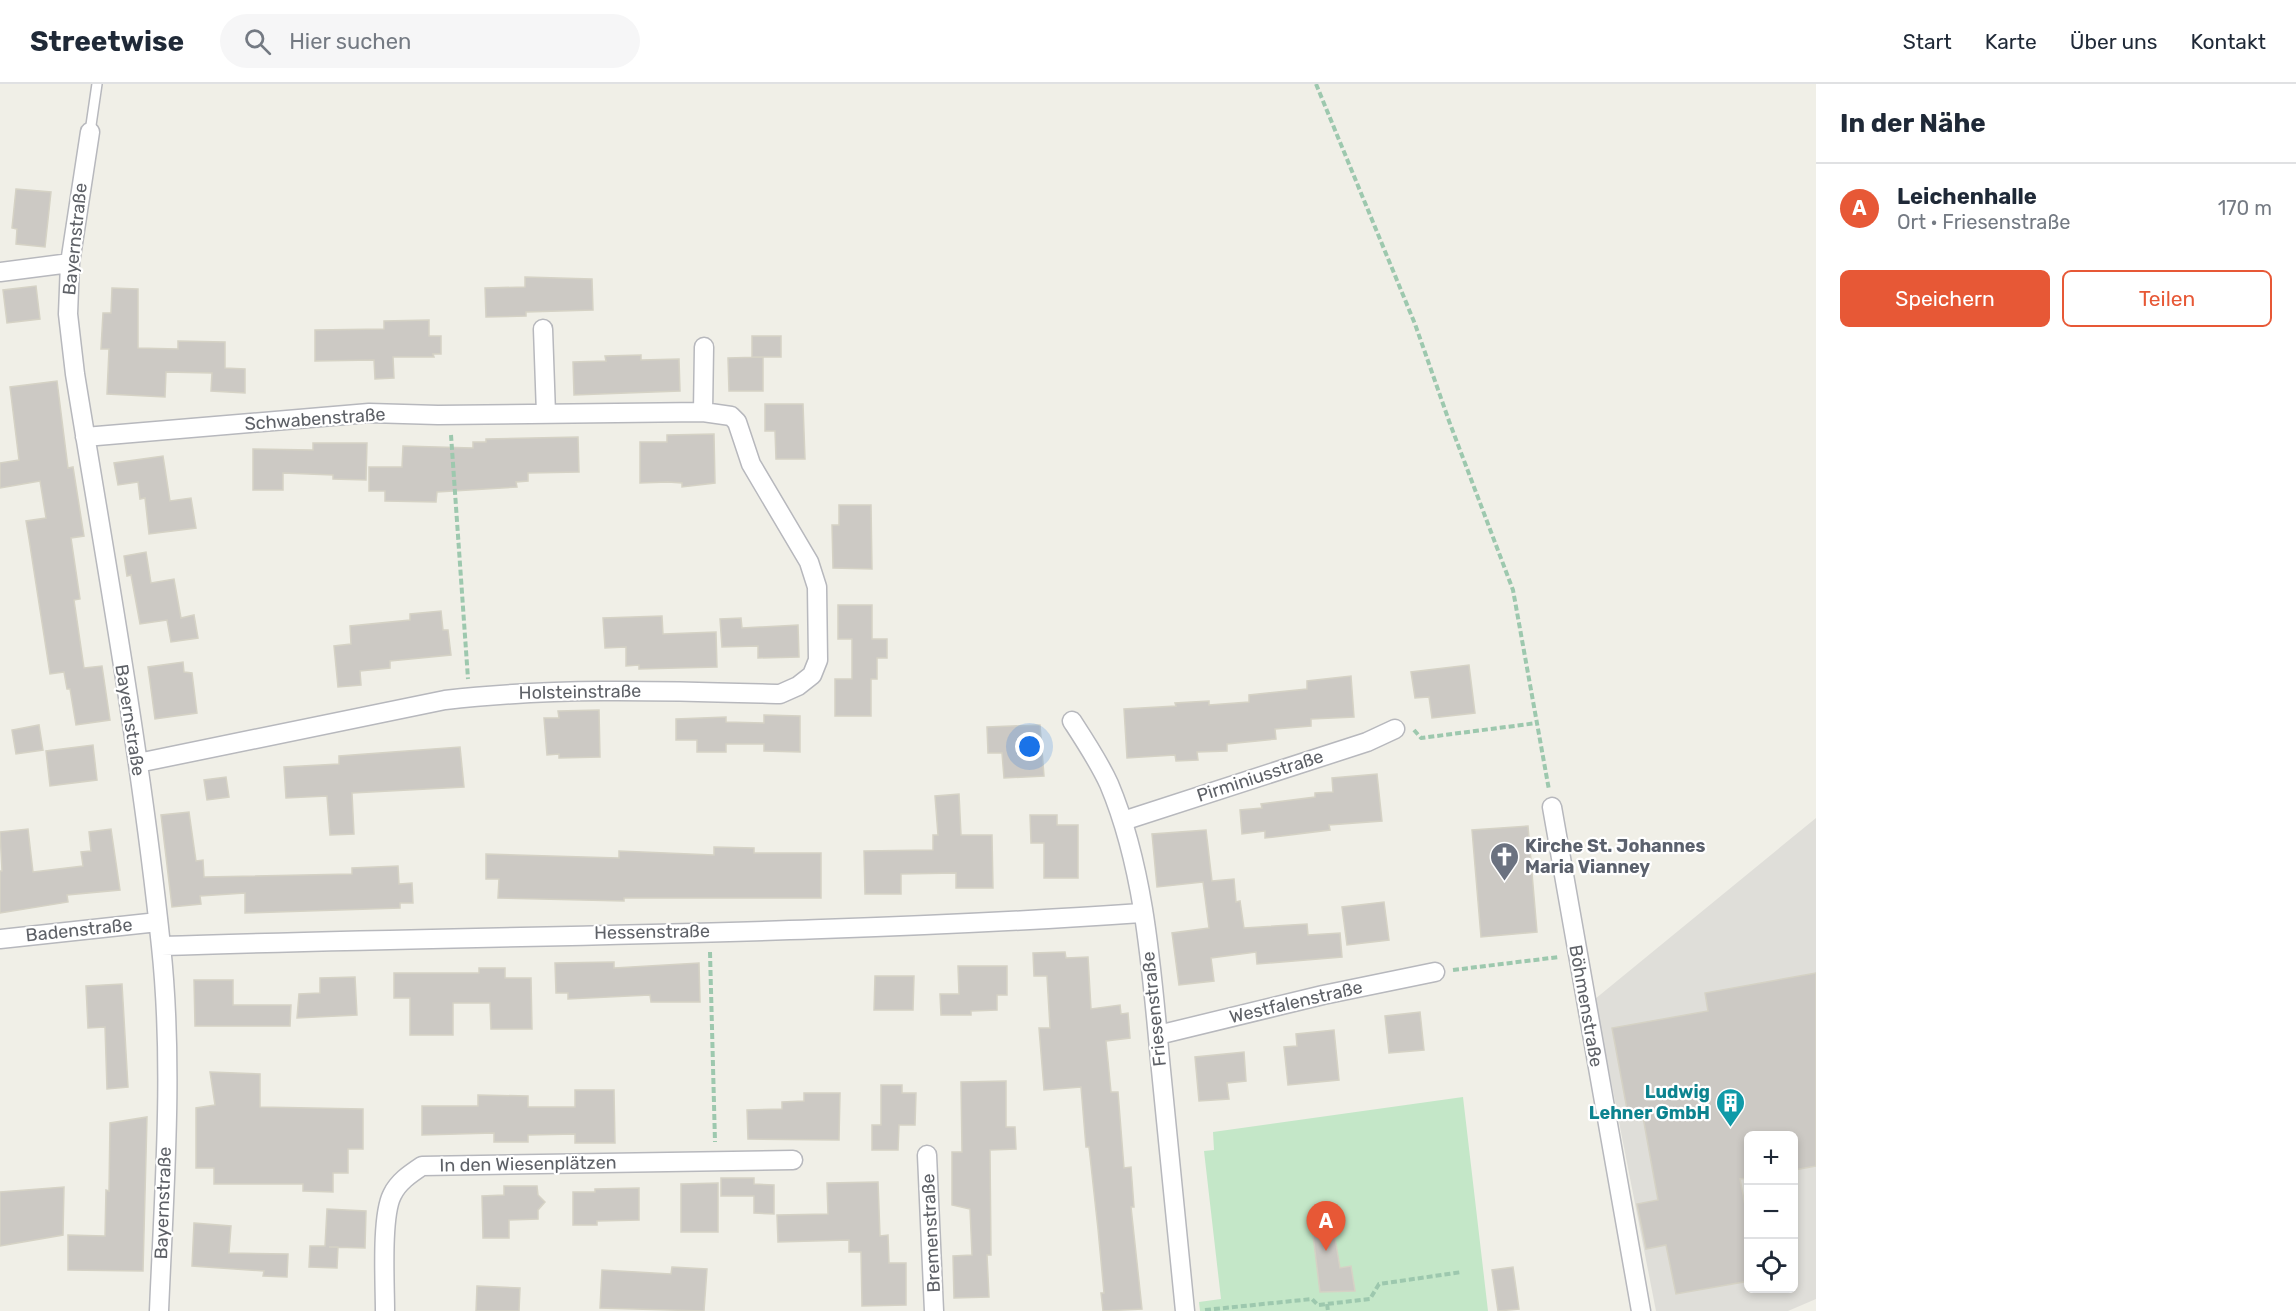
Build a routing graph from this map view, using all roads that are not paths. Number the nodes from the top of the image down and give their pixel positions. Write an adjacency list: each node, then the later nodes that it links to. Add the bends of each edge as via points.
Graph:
1 (97, 84): 2 (lane)
2 (90, 132): 3 (street, Bayernstraße)
3 (70, 263): 4 (street); 9 (street, Bayernstraße, via 68,314)
4 (0, 272)
5 (543, 329): 8 (street)
6 (704, 347): 7 (street)
7 (703, 412): 8 (street, Schwabenstraße); 10 (street, Schwabenstraße, via 731,416 737,422)
8 (546, 414): 9 (street, Schwabenstraße, via 369,413)
9 (85, 437): 13 (street, Bayernstraße)
10 (759, 480): 13 (street, Holsteinstraße, via 809,562 817,587 818,660 812,675 798,686 780,694 613,690 469,698)
11 (1072, 721): 15 (street, Friesenstraße, via 1104,774)
12 (1395, 729): 15 (street, Pirminiusstraße, via 1367,742)
13 (138, 763): 17 (street, Bayernstraße)
14 (1552, 807): 28 (street, Böhmenstraße)
15 (1123, 821): 16 (street, Friesenstraße)
16 (1141, 913): 19 (street, Hessenstraße, via 882,928); 21 (street, Friesenstraße)
17 (158, 922): 18 (street, Badenstraße); 19 (street, Bayernstraße)
18 (0, 939)
19 (161, 946): 24 (street, Bayernstraße, via 168,1048)
20 (1435, 972): 21 (street, Westfalenstraße)
21 (1158, 1035): 27 (street, Friesenstraße)
22 (927, 1155): 26 (street, Bremenstraße)
23 (793, 1160): 25 (street, In den Wiesenplätzen, via 422,1166 405,1178 392,1196 387,1215)
24 (159, 1311)
25 (385, 1311)
26 (934, 1311)
27 (1185, 1311)
28 (1641, 1311)

